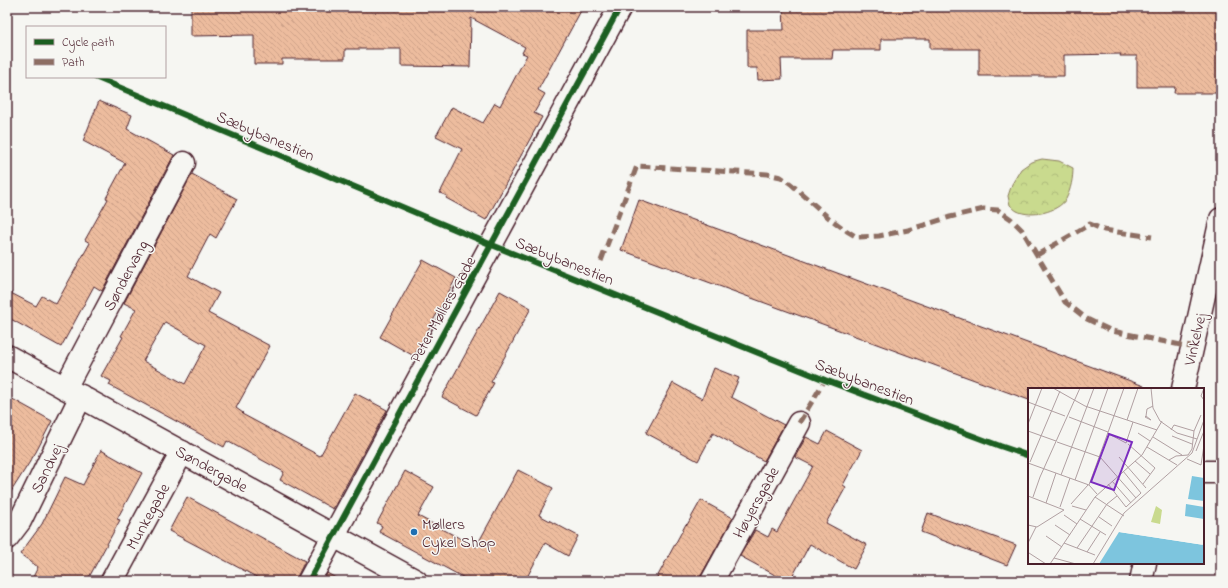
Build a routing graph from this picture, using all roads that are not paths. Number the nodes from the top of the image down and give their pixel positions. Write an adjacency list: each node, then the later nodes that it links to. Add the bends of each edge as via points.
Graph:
1 (620, 7): 11 (street, Peter Møllers Gade)
2 (184, 162): 6 (street, Søndervang)
3 (1221, 219): 5 (street, Vinkelvej)
4 (7, 356): 6 (street, Søndergade)
5 (1183, 388)
6 (73, 392): 8 (street, Søndergade); 12 (street, Sandvej, via 20,521)
7 (798, 423): 17 (street, Høyersgade)
8 (182, 452): 11 (street, Søndergade); 14 (street, Munkegade)
9 (1204, 472): 10 (street)
10 (1221, 472)
11 (334, 535): 15 (street, Peter Møllers Gade); 16 (street, Søndergade)
12 (7, 538)
13 (1145, 564): 18 (street)
14 (112, 581)
15 (309, 581)
16 (416, 581)
17 (712, 581)
18 (1141, 581)

